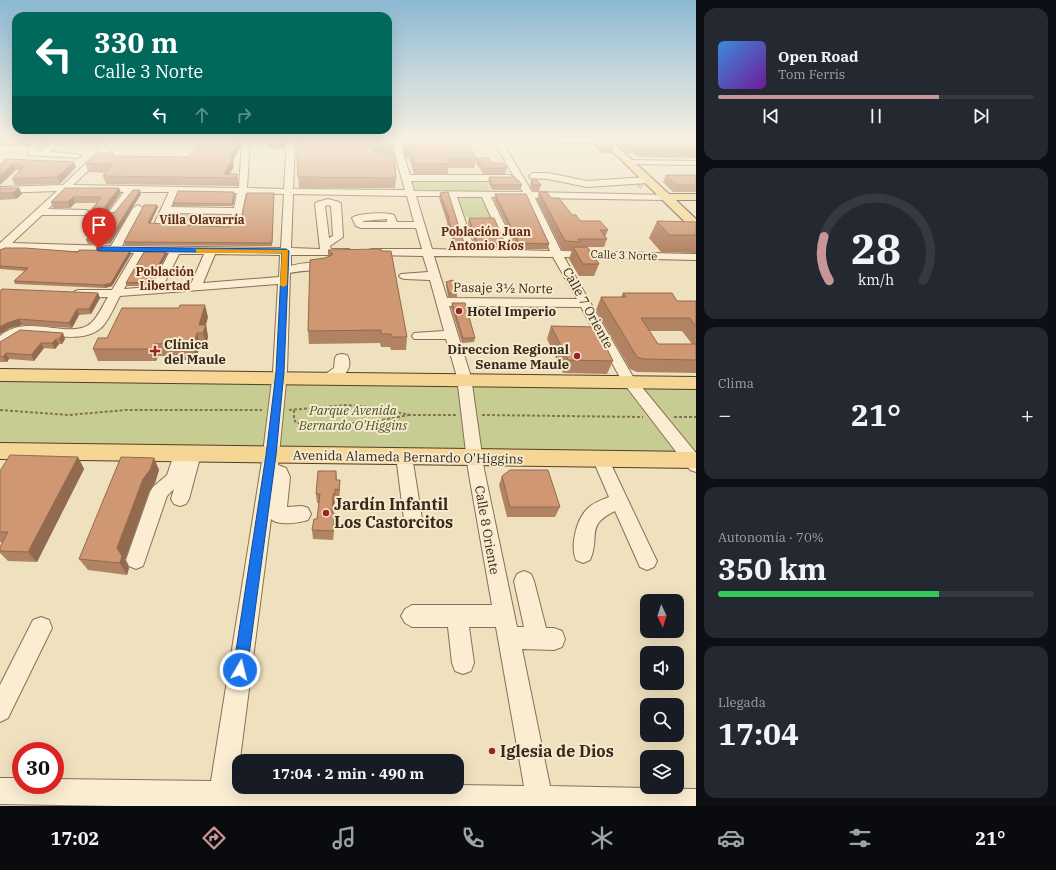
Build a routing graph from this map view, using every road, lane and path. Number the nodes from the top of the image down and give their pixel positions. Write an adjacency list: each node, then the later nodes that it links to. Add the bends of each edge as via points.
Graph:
1 (15, 178): 15 (street)
2 (76, 178): 10 (street)
3 (243, 178): 16 (street)
4 (290, 178): 17 (street)
5 (407, 178): 6 (street); 18 (street, Calle 8 Oriente)
6 (519, 178): 21 (street, Calle 7 Oriente)
7 (552, 178): 14 (street)
8 (638, 178): 9 (main road)
9 (643, 186): 11 (street); 11 (street); 11 (street, via 634,192); 22 (main road); 22 (street)
10 (65, 188): 12 (street); 15 (street); 29 (street)
11 (613, 188): 14 (street); 14 (street)
12 (130, 189): 13 (street); 25 (street)
13 (175, 189): 16 (street); 27 (street)
14 (579, 189): 21 (street)
15 (2, 190)
16 (242, 190): 17 (street); 28 (street)
17 (290, 191): 18 (street); 40 (street)
18 (410, 194): 19 (street); 33 (street, Calle 8 Oriente)
19 (452, 194): 20 (street); 43 (street, via 463,219)
20 (486, 195): 21 (street); 44 (street, via 493,219)
21 (528, 195): 45 (street, Calle 7 Oriente)
22 (664, 195): 24 (main road); 34 (main road)
23 (87, 196): 25 (street)
24 (696, 197)
25 (124, 198): 31 (street)
26 (138, 208): 36 (street)
27 (165, 210): 28 (street); 28 (street, via 161,224 232,224 235,222)
28 (237, 211)
29 (40, 212): 30 (street); 35 (street)
30 (86, 213)
31 (113, 213)
32 (393, 225): 33 (street)
33 (420, 225): 42 (street, Calle 8 Oriente)
34 (695, 231)
35 (1, 247): 36 (street, Calle 3 Norte)
36 (115, 249): 37 (street, Calle 3 Norte)
37 (141, 250): 38 (street, Calle 3 Norte); 53 (street)
38 (176, 250): 39 (street, Calle 3 Norte); 51 (street)
39 (212, 251): 40 (street, Calle 3 Norte); 50 (street)
40 (286, 251): 41 (street, Calle 3 Norte); 48 (street)
41 (307, 252): 42 (street, Calle 3 Norte, via 325,249); 48 (street, via 326,266 298,267)
42 (427, 252): 43 (street, Calle 3 Norte); 47 (street, Calle 8 Oriente)
43 (471, 253): 44 (street, Calle 3 Norte)
44 (513, 253): 45 (street, Calle 3 Norte)
45 (557, 254): 46 (street, Calle 3 Norte); 55 (street, Calle 7 Oriente)
46 (696, 258)
47 (435, 274): 49 (street); 54 (street, Calle 8 Oriente)
48 (284, 275): 50 (street); 60 (street)
49 (405, 275)
50 (196, 286): 51 (street)
51 (155, 290): 53 (street)
52 (66, 293): 53 (street)
53 (115, 293): 58 (street, via 97,325 90,330 22,330 12,333)
54 (443, 302): 55 (street, Pasaje 3½ Norte); 56 (street, Calle 8 Oriente)
55 (586, 303): 64 (street, Calle 7 Oriente)
56 (453, 335): 57 (street); 63 (street, Calle 8 Oriente)
57 (419, 336)
58 (0, 344)
59 (0, 375): 60 (main road)
60 (279, 378): 61 (main road); 68 (street)
61 (329, 378): 62 (main road); 62 (street, via 341,370 345,358)
62 (353, 378): 63 (main road)
63 (464, 380): 64 (main road); 71 (street, Calle 8 Oriente)
64 (630, 382): 65 (main road); 72 (street, Calle 7 Oriente)
65 (696, 383)
66 (330, 406): 69 (path); 70 (path, via 360,406); 74 (path)
67 (0, 410): 68 (path, via 69,415 126,410)
68 (276, 410): 69 (path); 80 (street)
69 (294, 410): 74 (path, via 296,423)
70 (410, 415): 71 (path); 74 (path, via 374,424)
71 (469, 415): 72 (path); 78 (street, Calle 8 Oriente)
72 (657, 417): 73 (path); 81 (street, Calle 7 Oriente)
73 (696, 417)
74 (330, 424)
75 (188, 454): 77 (main road, Avenida Alameda Bernardo O'Higgins); 80 (main road, Avenida Alameda Bernardo O'Higgins); 82 (street); 87 (street, via 176,476 159,492)
76 (404, 456): 78 (main road, Avenida Alameda Bernardo O'Higgins); 80 (main road, Avenida Alameda Bernardo O'Higgins); 85 (street)
77 (8, 457)
78 (475, 458): 79 (main road, Avenida Alameda Bernardo O'Higgins); 92 (street, Calle 8 Oriente)
79 (601, 460): 81 (main road, Avenida Alameda Bernardo O'Higgins); 83 (street)
80 (270, 462): 84 (street, via 281,477 278,515); 98 (street)
81 (695, 462)
82 (180, 499)
83 (620, 501): 86 (street, via 604,507 590,518 586,524); 88 (street)
84 (302, 514)
85 (413, 519)
86 (583, 554)
87 (136, 560)
88 (647, 561)
89 (524, 581): 94 (street, via 546,639)
90 (412, 616): 91 (street)
91 (458, 616): 92 (street); 95 (street)
92 (503, 616): 94 (street, Calle 8 Oriente)
93 (41, 628): 96 (street)
94 (508, 638): 100 (street, Calle 8 Oriente)
95 (463, 663)
96 (0, 710)
97 (0, 791): 98 (street)
98 (221, 800): 100 (street)
99 (696, 802): 101 (street)
100 (540, 803): 101 (street)
101 (587, 803)

